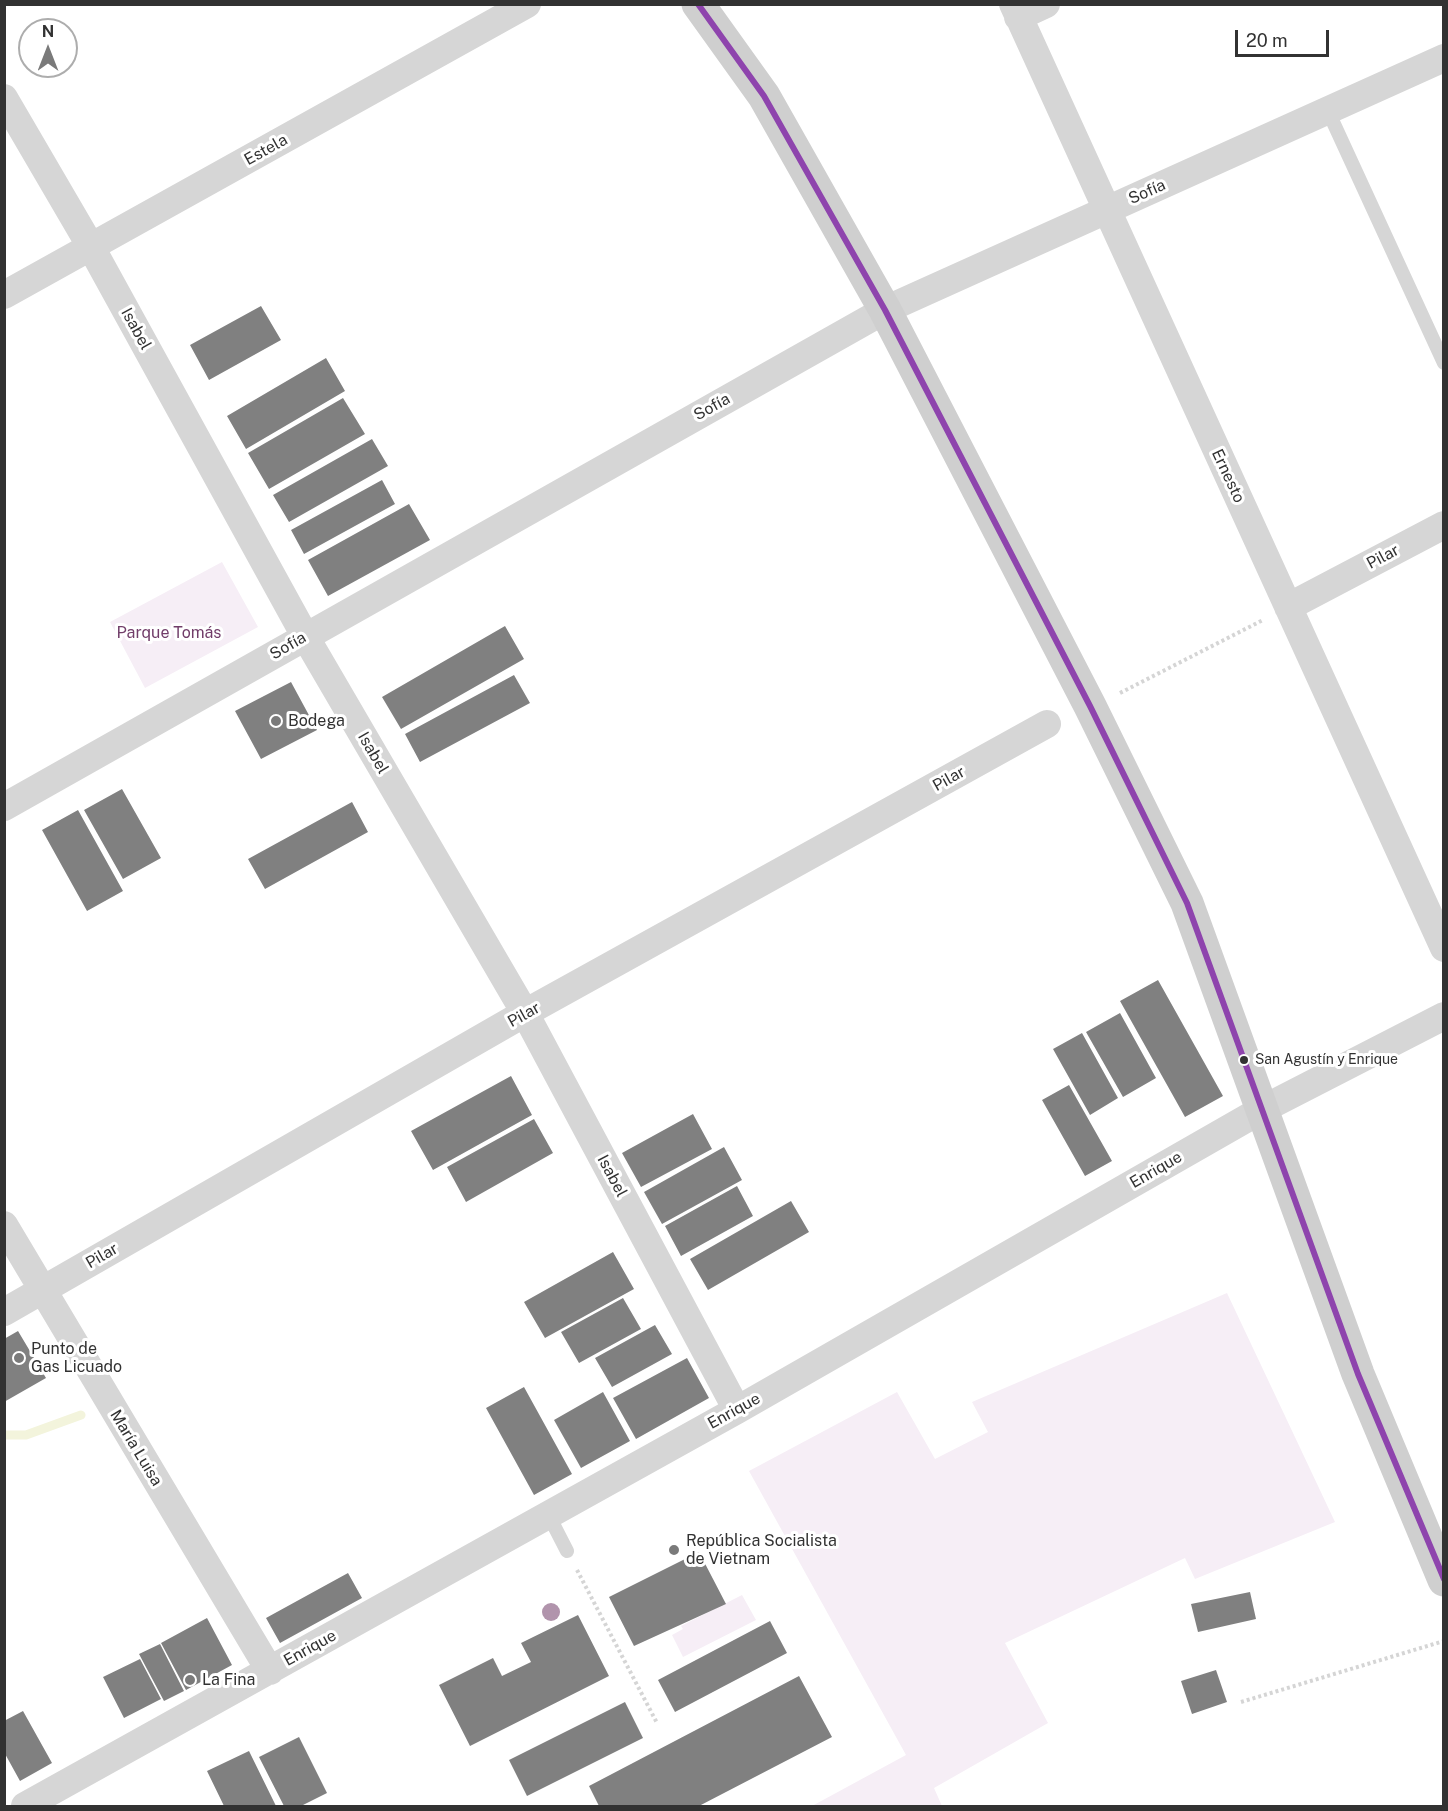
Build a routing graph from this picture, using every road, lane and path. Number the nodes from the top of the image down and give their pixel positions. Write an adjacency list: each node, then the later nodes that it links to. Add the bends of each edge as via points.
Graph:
1 (527, 4): 9 (street, Estela)
2 (698, 4): 11 (main road, via 764,96)
3 (1046, 4): 4 (street)
4 (1015, 11): 8 (street, Ernesto)
5 (1443, 57): 7 (street, Sofía)
6 (4, 98): 9 (street, Isabel)
7 (1328, 111): 8 (street, Sofía); 12 (lane)
8 (1107, 210): 11 (street, Sofía); 14 (street, Ernesto)
9 (91, 247): 10 (street, Estela); 15 (street, Isabel)
10 (4, 295)
11 (885, 310): 15 (street, Sofía); 22 (main road, via 1093,705 1187,903)
12 (1443, 363)
13 (1443, 525): 14 (street, Pilar)
14 (1288, 607): 16 (path); 19 (street, Ernesto)
15 (304, 636): 18 (street, Sofía); 20 (street, Isabel)
16 (1132, 689)
17 (1047, 724): 20 (street, Pilar)
18 (4, 807)
19 (1443, 948)
20 (525, 1014): 24 (street, Pilar); 26 (street, Isabel)
21 (1443, 1016): 22 (street, Enrique)
22 (1263, 1109): 26 (street, Enrique); 29 (main road, via 1358,1374)
23 (4, 1225): 24 (street, María Luisa)
24 (41, 1290): 25 (street, Pilar); 31 (street, María Luisa)
25 (4, 1312)
26 (737, 1410): 27 (street, Enrique)
27 (548, 1515): 28 (lane); 31 (street, Enrique)
28 (567, 1551): 33 (path)
29 (1443, 1580)
30 (1443, 1641): 32 (path)
31 (270, 1671): 34 (street, Enrique)
32 (1241, 1702)
33 (657, 1723)
34 (25, 1806)

